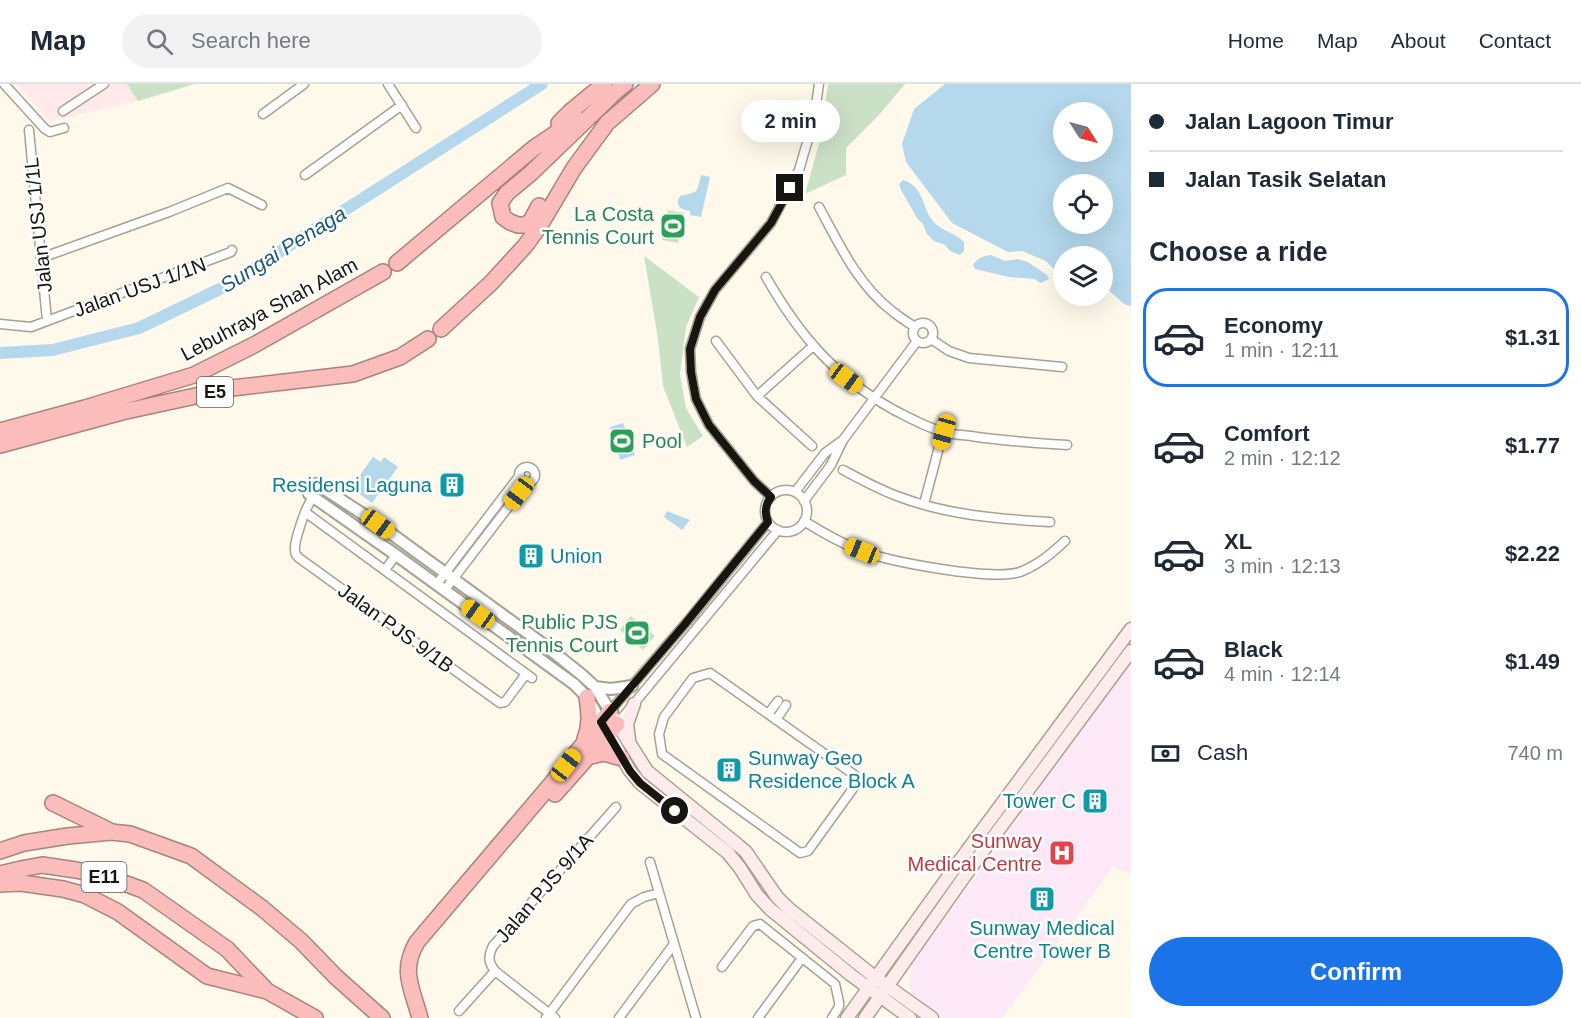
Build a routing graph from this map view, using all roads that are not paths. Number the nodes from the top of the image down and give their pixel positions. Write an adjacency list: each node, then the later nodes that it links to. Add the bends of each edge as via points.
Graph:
1 (4, 84): 13 (street, via 45,129 50,132)
2 (104, 84): 10 (street)
3 (304, 84): 11 (street)
4 (388, 84): 9 (street)
5 (625, 84): 8 (highway)
6 (651, 84): 12 (highway)
7 (819, 84): 47 (street, via 814,119 799,170 771,223 715,290 700,317 690,349 696,399 709,425)
8 (607, 90): 12 (highway, via 531,173 507,193 500,203 503,217 518,225 531,221 566,164); 21 (highway, via 570,112 534,148)
9 (402, 105): 14 (street); 16 (street)
10 (63, 111)
11 (263, 114)
12 (607, 123): 27 (highway, via 525,246)
13 (64, 128)
14 (416, 128)
15 (28, 130): 20 (street, Jalan USJ 1/1L)
16 (305, 175)
17 (262, 205): 20 (street, via 228,189)
18 (819, 207): 26 (street, via 868,288)
19 (232, 250): 24 (street, Jalan USJ 1/1N)
20 (41, 258): 24 (street, Jalan USJ 1/1L)
21 (397, 263)
22 (383, 272): 36 (highway, Lebuhraya Shah Alam / E5, via 194,375)
23 (766, 277): 32 (street)
24 (47, 321): 25 (street, Jalan USJ 1/1N, via 31,327)
25 (0, 324)
26 (915, 327): 29 (street, via 921,323 928,325); 31 (street)
27 (441, 329)
28 (428, 339): 39 (highway, E5, via 400,357 353,374 232,388)
29 (931, 339): 31 (street); 33 (street, via 969,358)
30 (716, 341): 34 (street)
31 (916, 341): 35 (street)
32 (813, 346): 34 (street); 35 (street)
33 (1062, 367)
34 (757, 396): 41 (street)
35 (874, 398): 37 (street); 38 (street)
36 (0, 431)
37 (944, 432): 40 (street); 49 (street)
38 (843, 440): 45 (street, via 825,453); 48 (street, via 831,465)
39 (0, 445)
40 (1067, 445)
41 (812, 446)
42 (843, 470): 49 (street, via 898,497)
43 (520, 475): 44 (street, via 523,481); 44 (street, via 525,467 532,469 535,475); 58 (street)
44 (530, 482): 58 (street)
45 (795, 492): 47 (street, via 782,491); 48 (street)
46 (312, 497): 50 (street); 56 (street); 58 (street, via 317,484)
47 (771, 497): 52 (street, via 766,506)
48 (804, 501): 51 (street)
49 (924, 504): 53 (street, via 991,518)
50 (305, 512): 57 (street); 57 (street, Jalan PJS 9/1B, via 294,549 306,563 500,703 529,676)
51 (804, 521): 54 (street, via 790,532); 55 (street, via 862,551 966,572 1020,571 1047,558)
52 (768, 522): 54 (street); 62 (street)
53 (1050, 522)
54 (778, 530): 64 (street)
55 (1065, 541)
56 (396, 555): 57 (street); 59 (street)
57 (384, 570)
58 (449, 576): 59 (street); 63 (street, via 582,675)
59 (440, 588): 63 (street, via 574,684)
60 (1131, 629): 80 (main road)
61 (1131, 651): 83 (main road)
62 (632, 686): 63 (street); 67 (street)
63 (591, 692): 67 (street); 68 (highway)
64 (634, 704): 67 (street); 69 (main road, via 627,724)
65 (768, 714): 66 (street); 66 (street, via 782,703); 66 (street, via 710,673 693,678 664,717 658,734 662,753 800,853 807,851 820,834 857,783 856,776)
66 (776, 720)
67 (609, 723): 68 (highway); 69 (main road)
68 (586, 749): 69 (highway); 92 (highway, via 421,953 417,974)
69 (626, 752): 81 (main road, via 746,852 777,897); 85 (main road, via 630,771 640,783 728,853 762,902)
70 (53, 803): 72 (highway)
71 (616, 807): 84 (street, Jalan PJS 9/1A, via 493,946 489,958)
72 (111, 832): 73 (highway, E11, via 24,843); 97 (highway, E11, via 130,834 191,856 301,941)
73 (0, 851)
74 (650, 862): 77 (street)
75 (0, 874): 88 (highway, E11, via 42,866 76,870 143,890 227,950)
76 (0, 884): 88 (highway, E11, via 21,883 85,895 118,912 207,976)
77 (658, 893): 78 (street); 95 (street, via 632,904)
78 (674, 944): 94 (street); 98 (street)
79 (802, 958): 82 (street, via 757,924); 99 (street); 100 (street, via 835,984 839,1007)
80 (890, 959): 81 (main road, via 874,963); 86 (main road)
81 (855, 961): 86 (main road)
82 (722, 967)
83 (902, 967): 89 (main road); 90 (main road, via 898,977)
84 (495, 971): 91 (street); 95 (street, Jalan PJS 9/1A)
85 (851, 975): 87 (main road); 93 (main road, via 855,999)
86 (876, 978): 87 (main road); 89 (main road)
87 (868, 988): 89 (main road); 93 (main road)
88 (267, 991): 96 (highway, E11)
89 (884, 991): 90 (main road); 101 (main road)
90 (902, 1004): 101 (main road); 102 (main road); 103 (main road)
91 (459, 1011)
92 (424, 1014)
93 (849, 1015)
94 (694, 1016)
95 (550, 1017)
96 (315, 1018)
97 (382, 1018)
98 (620, 1018)
99 (758, 1018)
100 (832, 1018)
101 (865, 1018)
102 (910, 1018)
103 (932, 1018)

